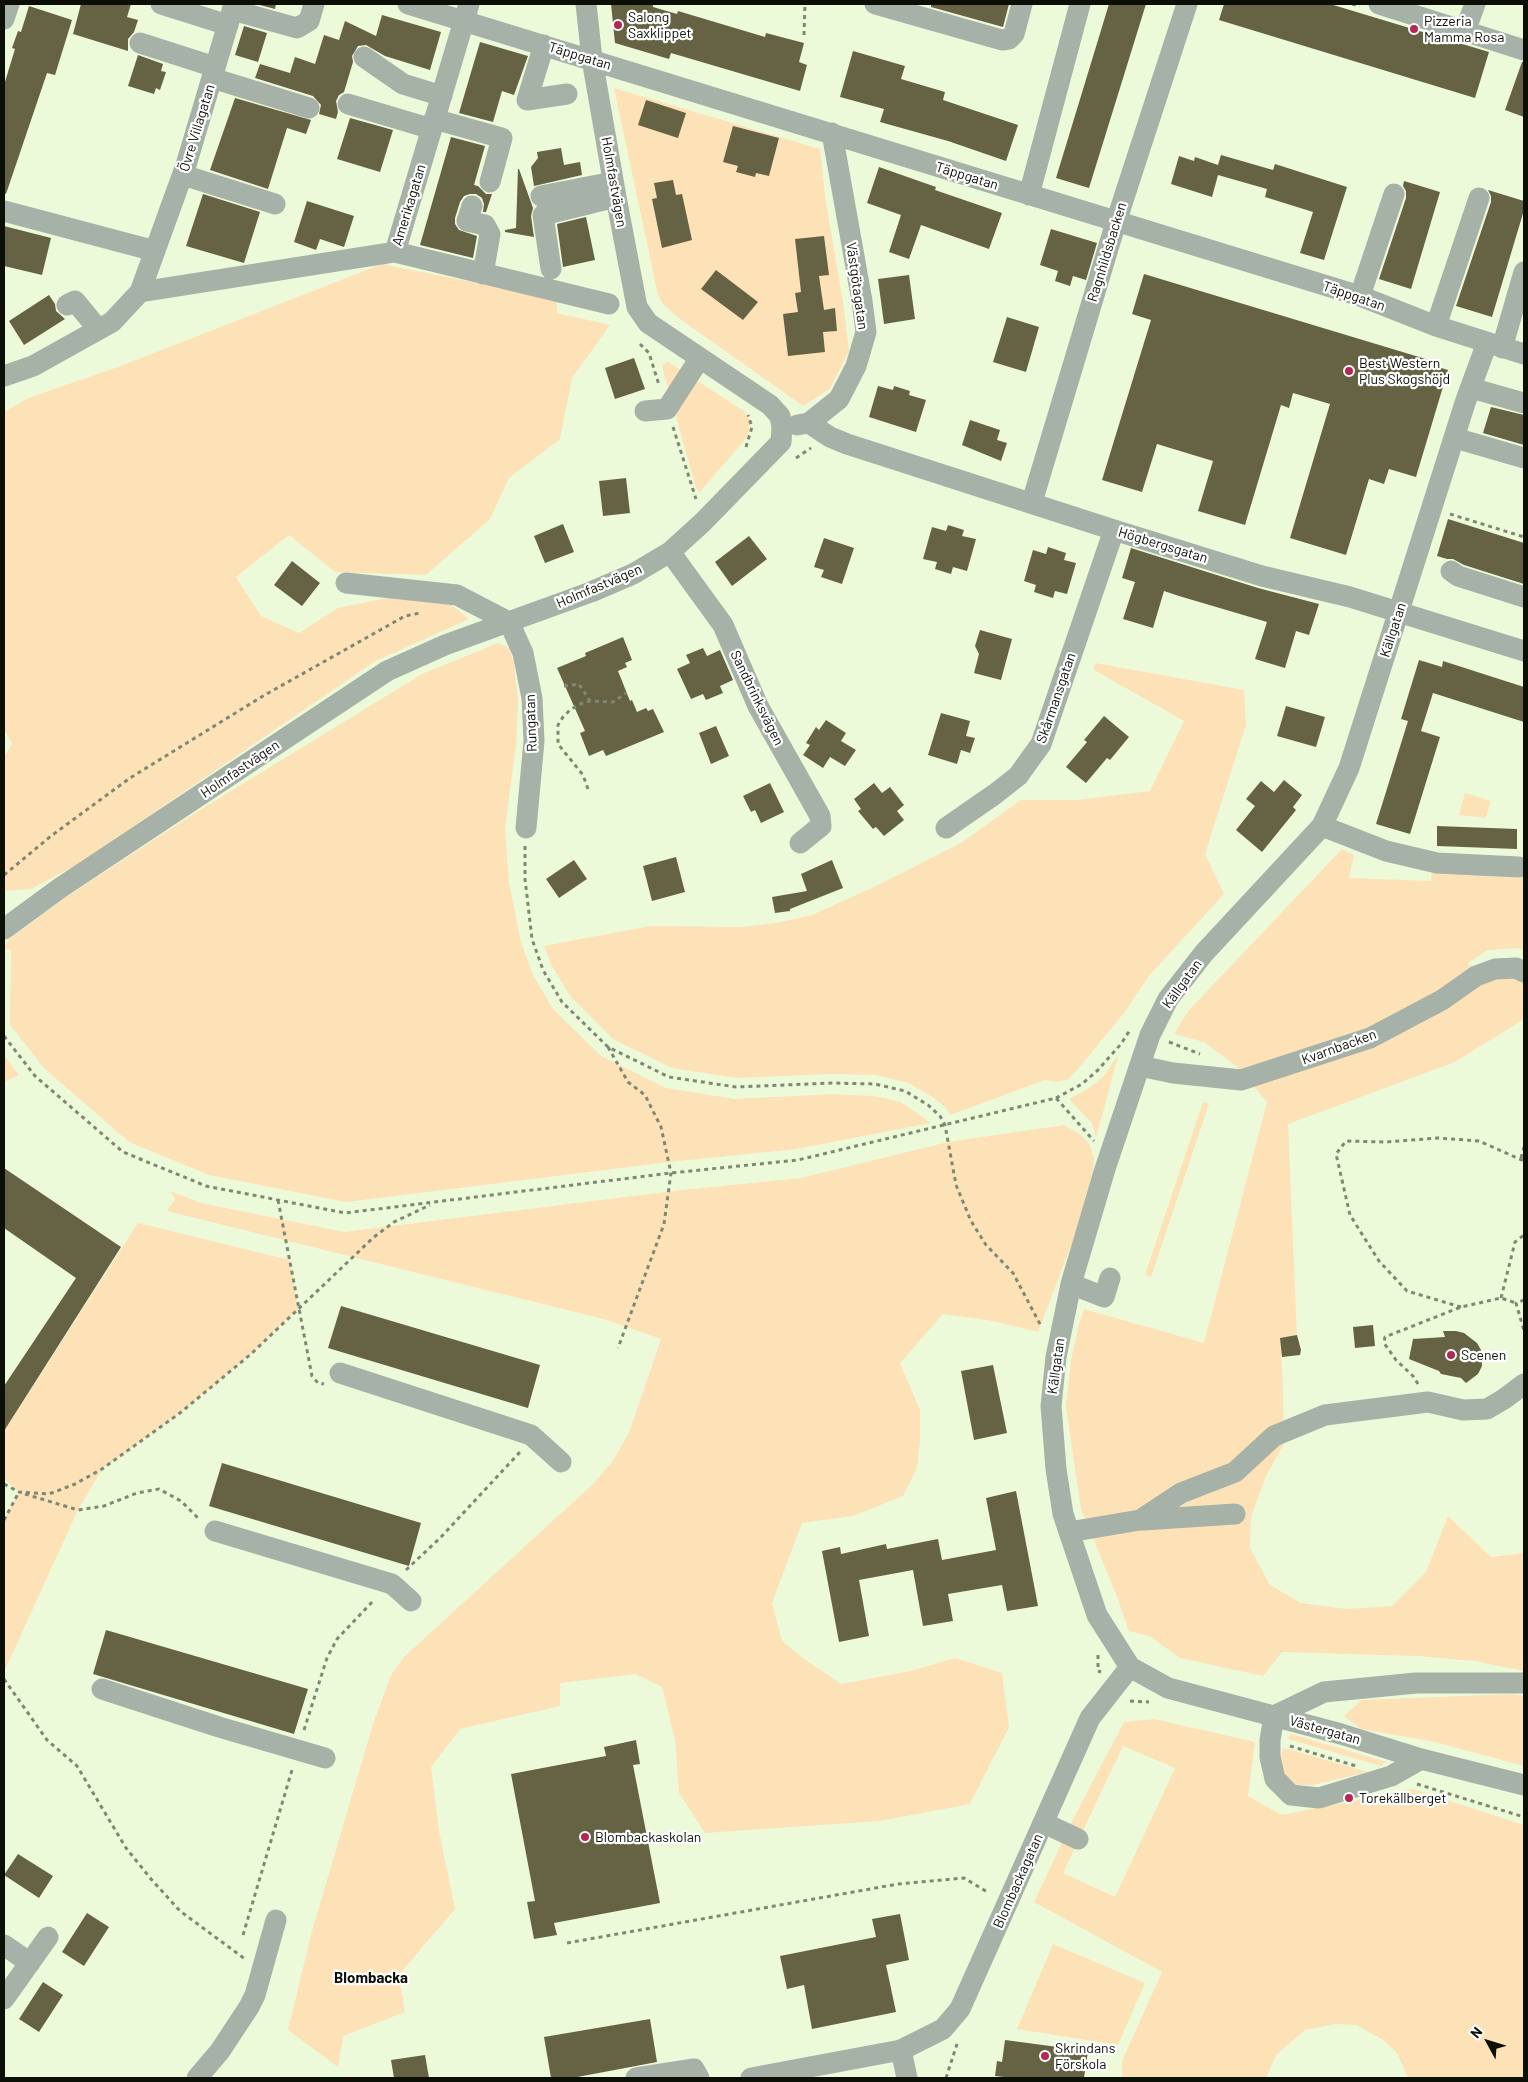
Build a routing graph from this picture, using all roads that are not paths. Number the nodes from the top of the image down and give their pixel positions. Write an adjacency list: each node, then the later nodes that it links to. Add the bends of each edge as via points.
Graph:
1 (8, 4): 14 (street)
2 (160, 4): 13 (street)
3 (314, 4): 13 (street, via 309,21 296,28)
4 (408, 4): 12 (street, Täppgatan)
5 (586, 4): 20 (street, Holmfastvägen)
6 (875, 4): 7 (street, via 1002,40 1014,34)
7 (1022, 4)
8 (1080, 4): 32 (street)
9 (1187, 4): 38 (street, Ragnhildsbacken)
10 (1378, 4): 15 (street)
11 (1475, 4): 15 (street)
12 (467, 12): 17 (street, Täppgatan); 23 (street, Amerikagatan)
13 (232, 13): 21 (street, Övre Villagatan)
14 (4, 19)
15 (1465, 31): 18 (street)
16 (140, 43): 21 (street)
17 (544, 45): 20 (street, Täppgatan); 22 (street, via 527,100)
18 (1524, 50)
19 (364, 58): 23 (street, via 402,84)
20 (592, 60): 27 (street, Täppgatan); 30 (street, Holmfastvägen)
21 (214, 73): 25 (street); 28 (street, Övre Villagatan)
22 (567, 94)
23 (442, 96): 26 (street, Amerikagatan)
24 (348, 104): 26 (street)
25 (309, 108)
26 (433, 124): 29 (street, via 502,138); 40 (street, Amerikagatan)
27 (832, 133): 32 (street, Täppgatan); 57 (street, Västgötagatan, via 866,332 856,366 839,399)
28 (183, 175): 35 (street); 39 (street, Övre Villagatan)
29 (490, 182)
30 (614, 189): 33 (street); 41 (street, via 543,215); 52 (street, Holmfastvägen, via 637,307 648,323)
31 (1394, 194): 45 (street)
32 (1029, 195): 38 (street, Täppgatan)
33 (542, 196)
34 (1479, 198): 48 (street)
35 (275, 204)
36 (472, 206): 43 (street, via 467,221 485,226 490,234)
37 (4, 211): 39 (street)
38 (1116, 222): 45 (street, Täppgatan); 61 (street, Ragnhildsbacken)
39 (155, 251): 44 (street, Övre Villagatan)
40 (395, 252): 43 (street, Amerikagatan); 44 (street)
41 (551, 269)
42 (1524, 272): 50 (street, Källgatan)
43 (483, 274): 47 (street, Amerikagatan)
44 (140, 292): 49 (street, Övre Villagatan, via 112,322)
45 (1360, 296): 48 (street, Täppgatan)
46 (67, 304): 49 (street, via 75,301)
47 (610, 304)
48 (1436, 326): 50 (street, Täppgatan)
49 (98, 329): 53 (street, Övre Villagatan, via 33,366)
50 (1494, 345): 51 (street, Täppgatan); 54 (street, Källgatan)
51 (1524, 354)
52 (700, 358): 56 (street, via 667,409); 58 (street, Holmfastvägen, via 770,405 780,416)
53 (4, 376)
54 (1471, 388): 55 (street); 59 (street, Källgatan)
55 (1524, 403)
56 (645, 412)
57 (810, 423): 58 (street); 61 (street, Högbergsgatan, via 830,438)
58 (782, 427): 63 (street, Holmfastvägen, via 781,442)
59 (1455, 438): 60 (street); 67 (street, Källgatan)
60 (1524, 458)
61 (1032, 502): 62 (street, Högbergsgatan)
62 (1114, 530): 67 (street, Högbergsgatan, via 1262,576); 72 (street, Skårmansgatan, via 1041,744 1018,776)
63 (670, 552): 68 (street, Holmfastvägen, via 633,574); 73 (street, Sandbrinksvägen, via 723,625 758,706 820,816 821,826)
64 (1451, 571): 66 (street)
65 (346, 583): 68 (street, via 457,596)
66 (1524, 597)
67 (1398, 612): 69 (street, Högbergsgatan); 70 (street, Källgatan, via 1349,768)
68 (509, 622): 71 (street, Rungatan, via 523,653 532,698 534,741); 75 (street, Holmfastvägen, via 445,645 387,672 60,888)
69 (1524, 651)
70 (1322, 826): 74 (street, via 1386,851 1437,863); 77 (street, Källgatan, via 1204,953 1168,999 1150,1035)
71 (526, 828)
72 (946, 828)
73 (800, 843)
74 (1519, 867)
75 (4, 929)
76 (1524, 972): 77 (street, Kvarnbacken, via 1516,968 1495,969 1476,976 1442,1000 1370,1038 1241,1080)
77 (1140, 1066): 79 (street, Källgatan)
78 (1110, 1278): 79 (street, via 1104,1298)
79 (1071, 1284): 86 (street, Källgatan, via 1056,1357 1051,1406 1056,1469)
80 (340, 1374): 82 (street, via 535,1436)
81 (1524, 1384): 84 (street, via 1487,1409 1463,1410 1428,1402 1325,1415 1274,1436 1236,1472 1181,1494)
82 (561, 1462)
83 (1235, 1514): 84 (street)
84 (1140, 1520): 86 (street)
85 (215, 1531): 87 (street, via 392,1584)
86 (1069, 1532): 88 (street, Källgatan, via 1097,1615)
87 (411, 1601)
88 (1123, 1675): 91 (street, Västergatan); 95 (street, Blombackagatan, via 1090,1718)
89 (1524, 1683): 91 (street, via 1416,1683 1324,1692)
90 (102, 1689): 92 (street)
91 (1274, 1716): 93 (street, Västergatan); 93 (street, via 1270,1757 1275,1779 1291,1795 1319,1798 1391,1776)
92 (325, 1758)
93 (1421, 1759): 94 (street, Västergatan)
94 (1524, 1785)
95 (1044, 1823): 96 (street); 102 (street, Blombackagatan, via 960,2009 943,2029)
96 (1078, 1839)
97 (276, 1920): 103 (street, via 255,1995 220,2051)
98 (48, 1936): 100 (street)
99 (4, 1945): 100 (street)
100 (30, 1963): 101 (street)
101 (4, 1999)
102 (901, 2050): 106 (street, Blombackagatan); 107 (street)
103 (197, 2078)
104 (636, 2078): 105 (street, via 694,2069)
105 (700, 2078)
106 (751, 2078)
107 (907, 2078)

